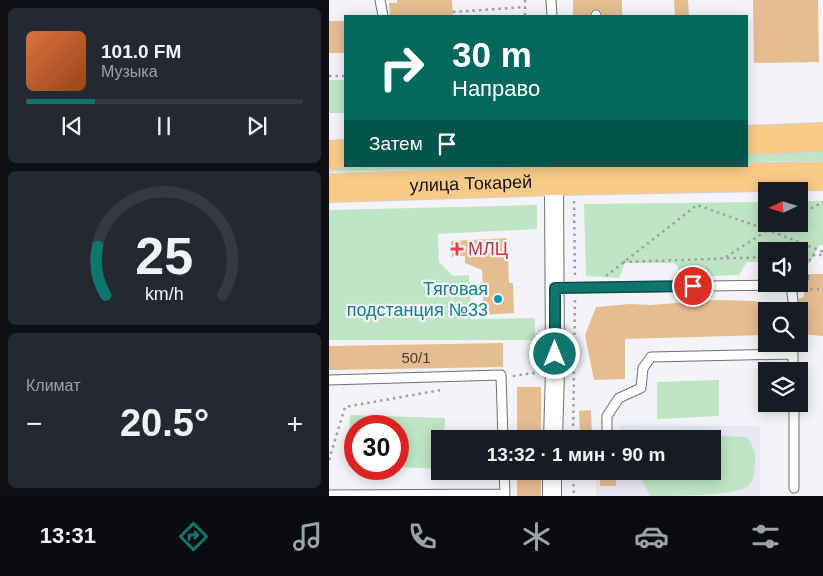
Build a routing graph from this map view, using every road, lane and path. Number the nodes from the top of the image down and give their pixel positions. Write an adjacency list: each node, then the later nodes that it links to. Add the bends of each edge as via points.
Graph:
1 (379, 0): 6 (lane)
2 (525, 0): 4 (path)
3 (551, 0): 8 (lane)
4 (525, 7): 5 (path); 7 (path)
5 (453, 12)
6 (383, 15)
7 (525, 15)
8 (551, 15)
9 (329, 76): 10 (path)
10 (344, 76)
11 (823, 138): 12 (main road)
12 (748, 140)
13 (344, 154): 14 (main road)
14 (329, 155)
15 (823, 176): 16 (main road, улица Токарей)
16 (554, 181): 17 (main road, улица Токарей); 33 (street)
17 (329, 188)
18 (574, 200): 34 (path)
19 (823, 202): 20 (path)
20 (808, 210)
21 (758, 226): 29 (path, via 697,205)
22 (765, 232): 28 (path)
23 (773, 232): 24 (path)
24 (823, 254): 26 (path)
25 (808, 255): 26 (path)
26 (814, 255): 30 (path)
27 (758, 257): 28 (path)
28 (725, 258): 29 (path)
29 (623, 262): 32 (path)
30 (808, 262)
31 (758, 283): 32 (lane)
32 (594, 287): 34 (lane)
33 (555, 288): 34 (lane); 40 (street)
34 (575, 288)
35 (795, 292): 36 (lane)
36 (793, 301)
37 (574, 344): 47 (path)
38 (793, 354): 39 (lane); 48 (lane, via 651,357 643,368 641,388 619,398 607,416)
39 (793, 362)
40 (555, 371): 41 (path); 46 (street)
41 (501, 379): 42 (lane, via 501,375); 45 (lane)
42 (329, 380)
43 (442, 390): 49 (path, via 345,407)
44 (794, 412): 53 (lane)
45 (503, 430)
46 (553, 430)
47 (573, 430)
48 (607, 430)
49 (329, 460)
50 (504, 480): 54 (lane, via 505,494)
51 (552, 480): 55 (street)
52 (573, 480): 56 (path)
53 (795, 488)
54 (329, 495)
55 (552, 496)
56 (574, 496)

